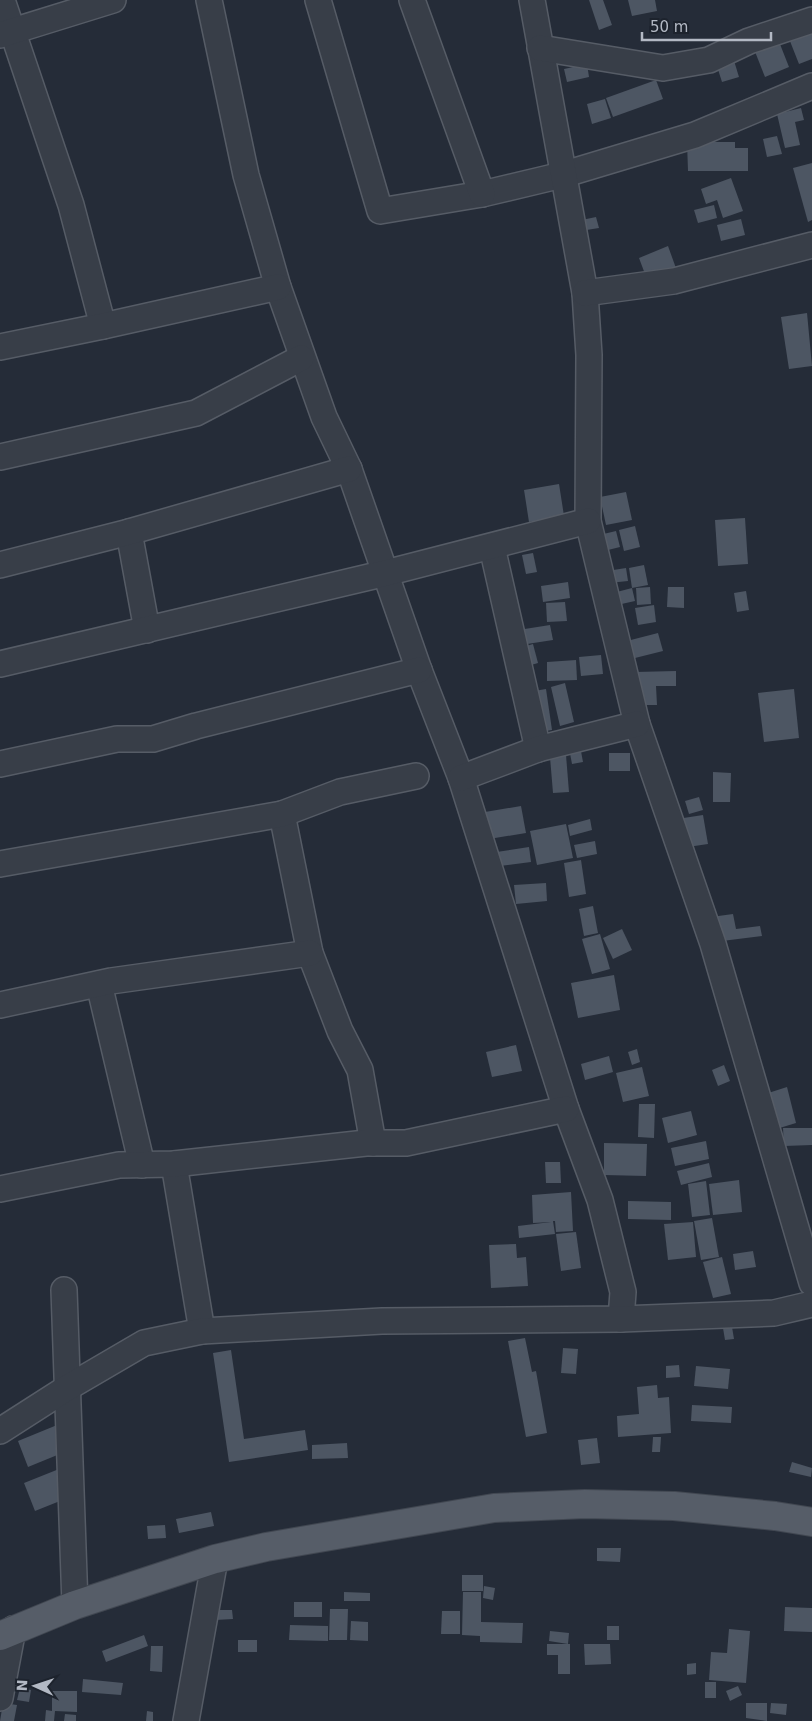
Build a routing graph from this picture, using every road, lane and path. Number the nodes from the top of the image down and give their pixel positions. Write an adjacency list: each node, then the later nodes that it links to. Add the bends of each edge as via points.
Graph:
1 (2, 0): 8 (street)
2 (113, 0): 8 (street)
3 (209, 0): 14 (street, via 246,175)
4 (318, 0): 12 (street, via 380,211)
5 (412, 0): 12 (street)
6 (535, 1): 9 (street)
7 (812, 20): 9 (street, via 749,41 709,60 663,68)
8 (7, 34): 16 (street, via 71,205)
9 (540, 48): 11 (street)
10 (812, 86): 11 (street, via 695,135)
11 (562, 175): 12 (street); 15 (street)
12 (482, 194)
13 (812, 245): 15 (street, via 674,281)
14 (278, 287): 16 (street); 18 (street)
15 (585, 293): 21 (street, via 589,355)
16 (103, 326): 17 (street)
17 (0, 347)
18 (302, 358): 19 (street, via 196,413); 20 (street, via 324,417)
19 (0, 457)
20 (350, 469): 22 (street); 25 (street)
21 (588, 521): 23 (street); 29 (street)
22 (128, 532): 24 (street); 26 (street)
23 (492, 547): 25 (street); 30 (street)
24 (0, 565)
25 (386, 573): 26 (street); 28 (street)
26 (147, 630): 27 (street)
27 (0, 664)
28 (419, 670): 31 (street, via 154,739 117,739); 33 (street)
29 (638, 724): 30 (street); 44 (street, via 713,944)
30 (538, 749): 33 (street)
31 (0, 764)
32 (416, 776): 34 (street, via 340,792)
33 (461, 778): 39 (street)
34 (282, 814): 35 (street); 36 (street)
35 (0, 864)
36 (310, 953): 37 (street); 40 (street, via 340,1031 360,1070)
37 (98, 984): 38 (street); 41 (street)
38 (0, 1005)
39 (566, 1109): 40 (street, via 406,1143); 47 (street, via 600,1200 623,1292)
40 (373, 1143): 42 (street)
41 (142, 1164): 42 (street); 43 (street, via 119,1165)
42 (174, 1164): 48 (street)
43 (0, 1189)
44 (812, 1283)
45 (64, 1290): 49 (street)
46 (812, 1304): 47 (street, via 774,1312)
47 (621, 1320): 48 (street, via 382,1321)
48 (202, 1331): 49 (street, via 144,1343)
49 (67, 1388): 50 (street); 53 (street)
50 (0, 1431)
51 (812, 1522): 52 (main road, via 674,1506 585,1504 494,1508 266,1547)
52 (215, 1559): 53 (main road); 56 (street)
53 (75, 1605): 54 (main road)
54 (6, 1633): 55 (street)
55 (0, 1698)
56 (186, 1721)

